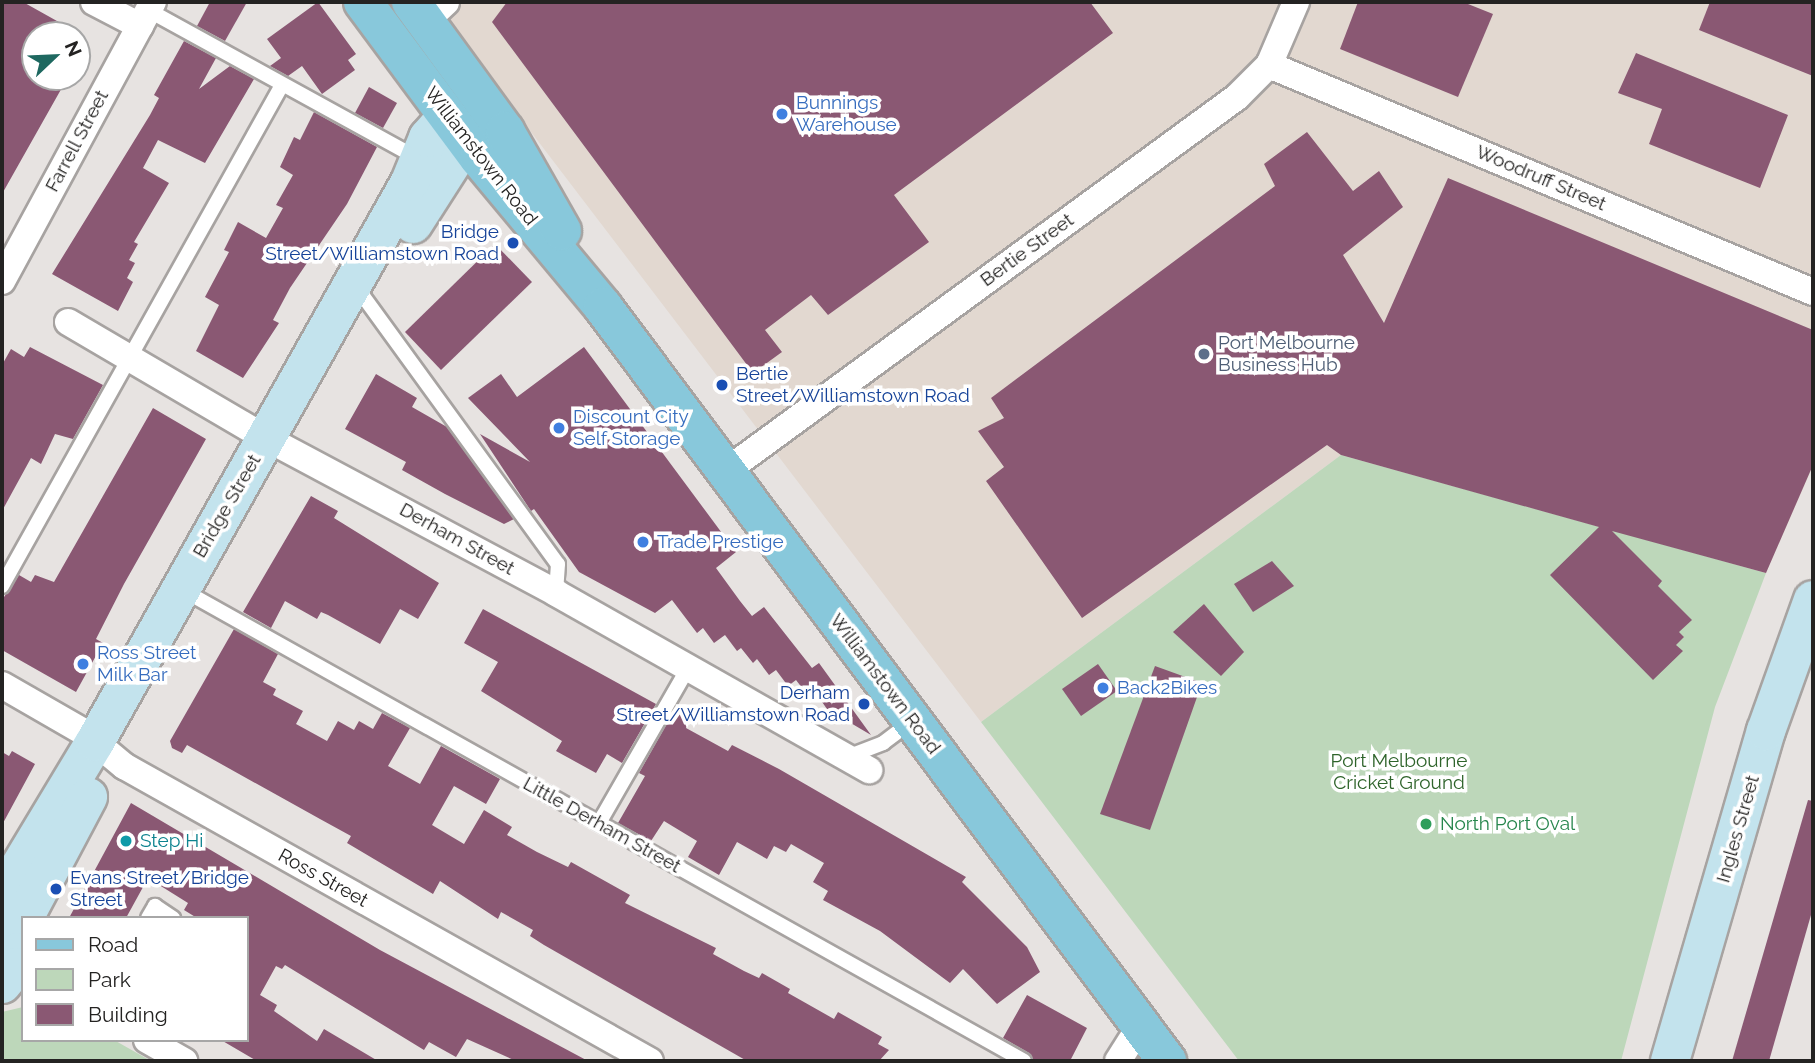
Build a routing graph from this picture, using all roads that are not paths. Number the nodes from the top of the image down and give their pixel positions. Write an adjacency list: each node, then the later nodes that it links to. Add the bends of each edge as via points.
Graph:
1 (94, 2): 4 (street)
2 (1296, 2): 6 (street, Bertie Street)
3 (423, 6): 5 (main road); 8 (main road, Williamstown Road)
4 (147, 13): 7 (lane); 11 (street, Farrell Street)
5 (377, 21): 9 (main road, Williamstown Road)
6 (1269, 65): 13 (street, Woodruff Street); 18 (street, Bertie Street, via 1237,97)
7 (282, 85): 10 (lane); 16 (lane)
8 (487, 104): 9 (main road); 14 (main road, Williamstown Road)
9 (457, 128): 10 (street, Bridge Street); 12 (street, Bridge Street, via 436,182); 14 (main road, Williamstown Road)
10 (417, 158): 12 (street, Bridge Street)
11 (2, 281)
12 (361, 292): 17 (street, Bridge Street); 20 (lane, via 558,564)
13 (1813, 292)
14 (603, 307): 18 (main road, Williamstown Road)
15 (68, 322): 16 (street, Derham Street)
16 (130, 358): 17 (street, Derham Street); 19 (lane)
17 (276, 442): 20 (street, Derham Street); 21 (street, Bridge Street)
18 (726, 471): 25 (main road, Williamstown Road)
19 (2, 586)
20 (556, 593): 23 (street, Derham Street)
21 (189, 594): 26 (street, Bridge Street); 28 (lane, Little Derham Street)
22 (1813, 600): 40 (street, Ingles Street, via 1766,731)
23 (688, 668): 27 (street, Derham Street); 28 (lane)
24 (2, 685): 26 (street, Ross Street)
25 (912, 721): 27 (lane, Derham Street); 33 (main road, Williamstown Road)
26 (102, 748): 29 (street, Bridge Street); 30 (street, Bridge Street); 36 (street, Ross Street)
27 (858, 764)
28 (599, 823): 37 (lane, Little Derham Street)
29 (2, 896)
30 (28, 916)
31 (149, 916): 32 (lane, via 155,906)
32 (170, 916)
33 (1140, 1026): 38 (street); 39 (main road, Williamstown Road)
34 (151, 1042): 35 (street)
35 (184, 1061)
36 (650, 1061)
37 (1024, 1061)
38 (1118, 1061)
39 (1167, 1061)
40 (1670, 1061)

